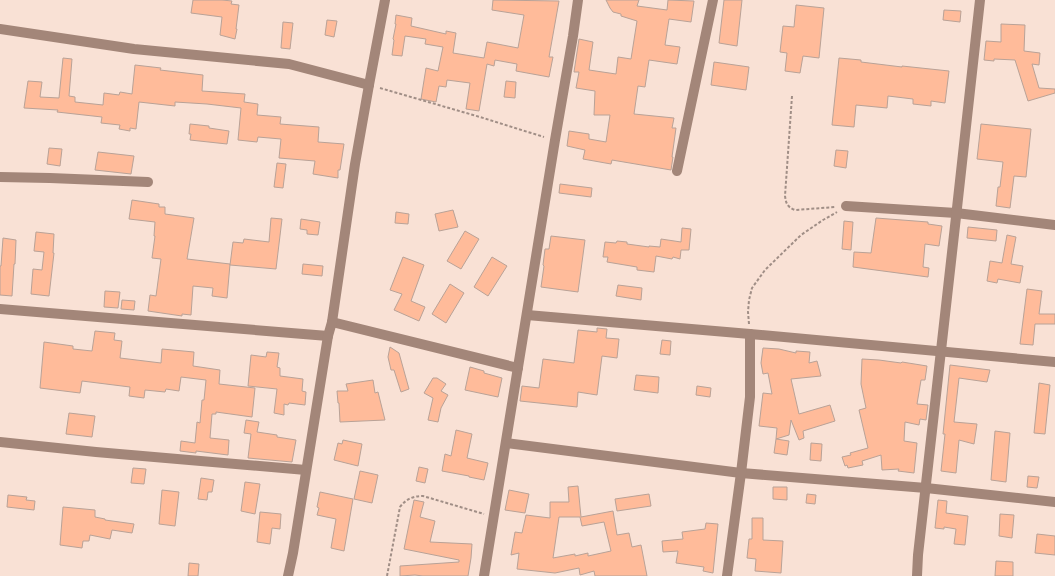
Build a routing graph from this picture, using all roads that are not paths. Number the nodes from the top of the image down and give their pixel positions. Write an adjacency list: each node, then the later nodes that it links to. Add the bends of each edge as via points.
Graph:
1 (385, 0): 6 (street)
2 (578, 0): 14 (street)
3 (713, 0): 7 (street)
4 (980, 0): 11 (street)
5 (0, 29): 6 (street, via 134,49 289,64)
6 (369, 85): 15 (street)
7 (678, 171)
8 (0, 177): 9 (street)
9 (148, 182)
10 (846, 206): 11 (street)
11 (956, 213): 12 (street); 18 (street)
12 (1055, 226)
13 (0, 309): 17 (street)
14 (527, 315): 16 (street); 20 (street)
15 (332, 322): 17 (street); 20 (street)
16 (750, 334): 18 (street); 24 (street, via 750,397)
17 (328, 336): 23 (street)
18 (942, 352): 19 (street); 25 (street)
19 (1055, 362)
20 (518, 368): 22 (street)
21 (0, 442): 23 (street)
22 (506, 443): 24 (street); 28 (street)
23 (306, 470): 27 (street)
24 (741, 473): 25 (street); 29 (street)
25 (926, 488): 26 (street); 30 (street)
26 (1055, 502)
27 (288, 576)
28 (484, 576)
29 (727, 576)
30 (917, 576)

